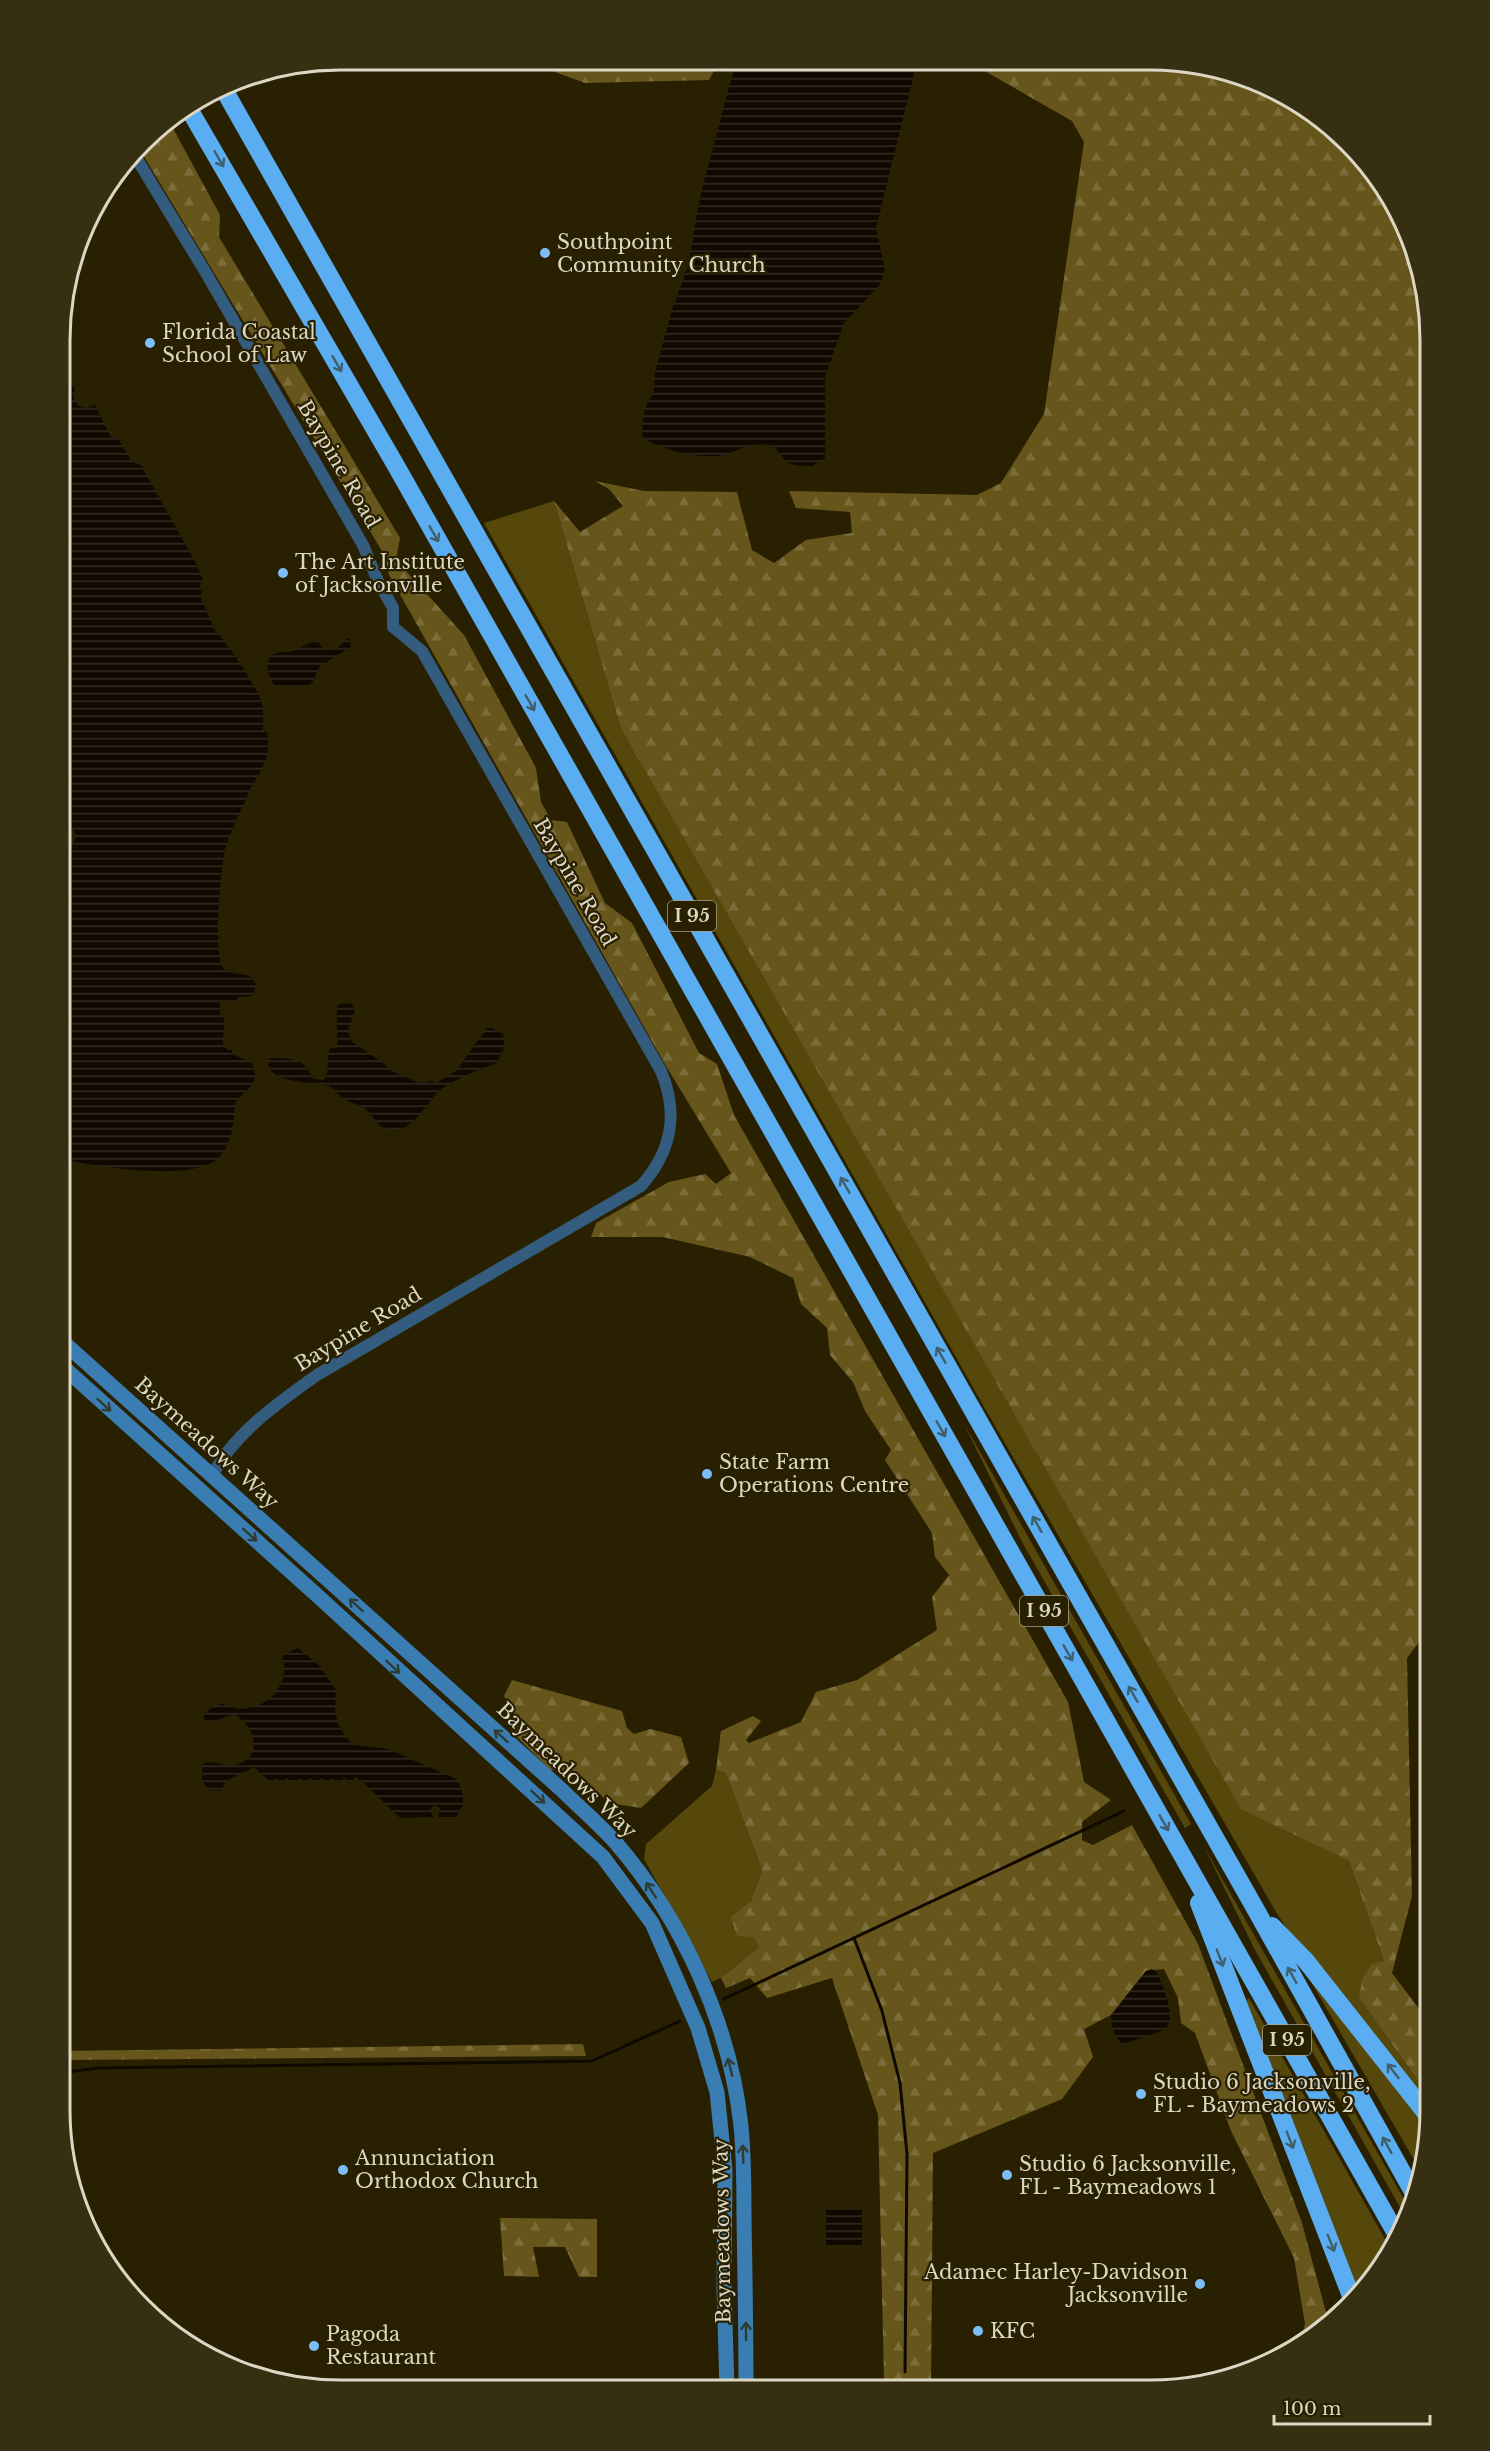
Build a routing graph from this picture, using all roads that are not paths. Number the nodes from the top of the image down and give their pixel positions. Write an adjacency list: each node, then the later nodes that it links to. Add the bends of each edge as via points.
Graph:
1 (227, 95): 8 (highway, I 95, one-way to 1)
2 (192, 115): 7 (highway, I 95, one-way to 7, via 395,464)
3 (138, 161): 6 (street, Baypine Road, via 363,545 393,608 393,627 422,651 661,1071 671,1106 665,1149 641,1186 317,1375 243,1434 221,1458)
4 (70, 1348): 6 (street, Baymeadows Way)
5 (70, 1373): 10 (street, Baymeadows Way, one-way to 10, via 603,1857 652,1923 671,1964 698,2028 717,2092)
6 (212, 1476): 11 (street, Baymeadows Way, one-way to 6, via 731,2068 695,1964 666,1913 615,1842)
7 (1176, 1845): 13 (highway, I 95); 14 (highway, one-way to 14)
8 (1256, 1910): 9 (highway, one-way to 8, via 1306,1962); 12 (highway, I 95, one-way to 8)
9 (1420, 2106)
10 (722, 2125): 11 (street); 17 (street, Baymeadows Way)
11 (741, 2125): 18 (street, Baymeadows Way, one-way to 11)
12 (1409, 2184)
13 (1393, 2228)
14 (1346, 2281): 15 (highway); 16 (highway)
15 (1350, 2292)
16 (1345, 2296)
17 (727, 2380)
18 (746, 2380)

